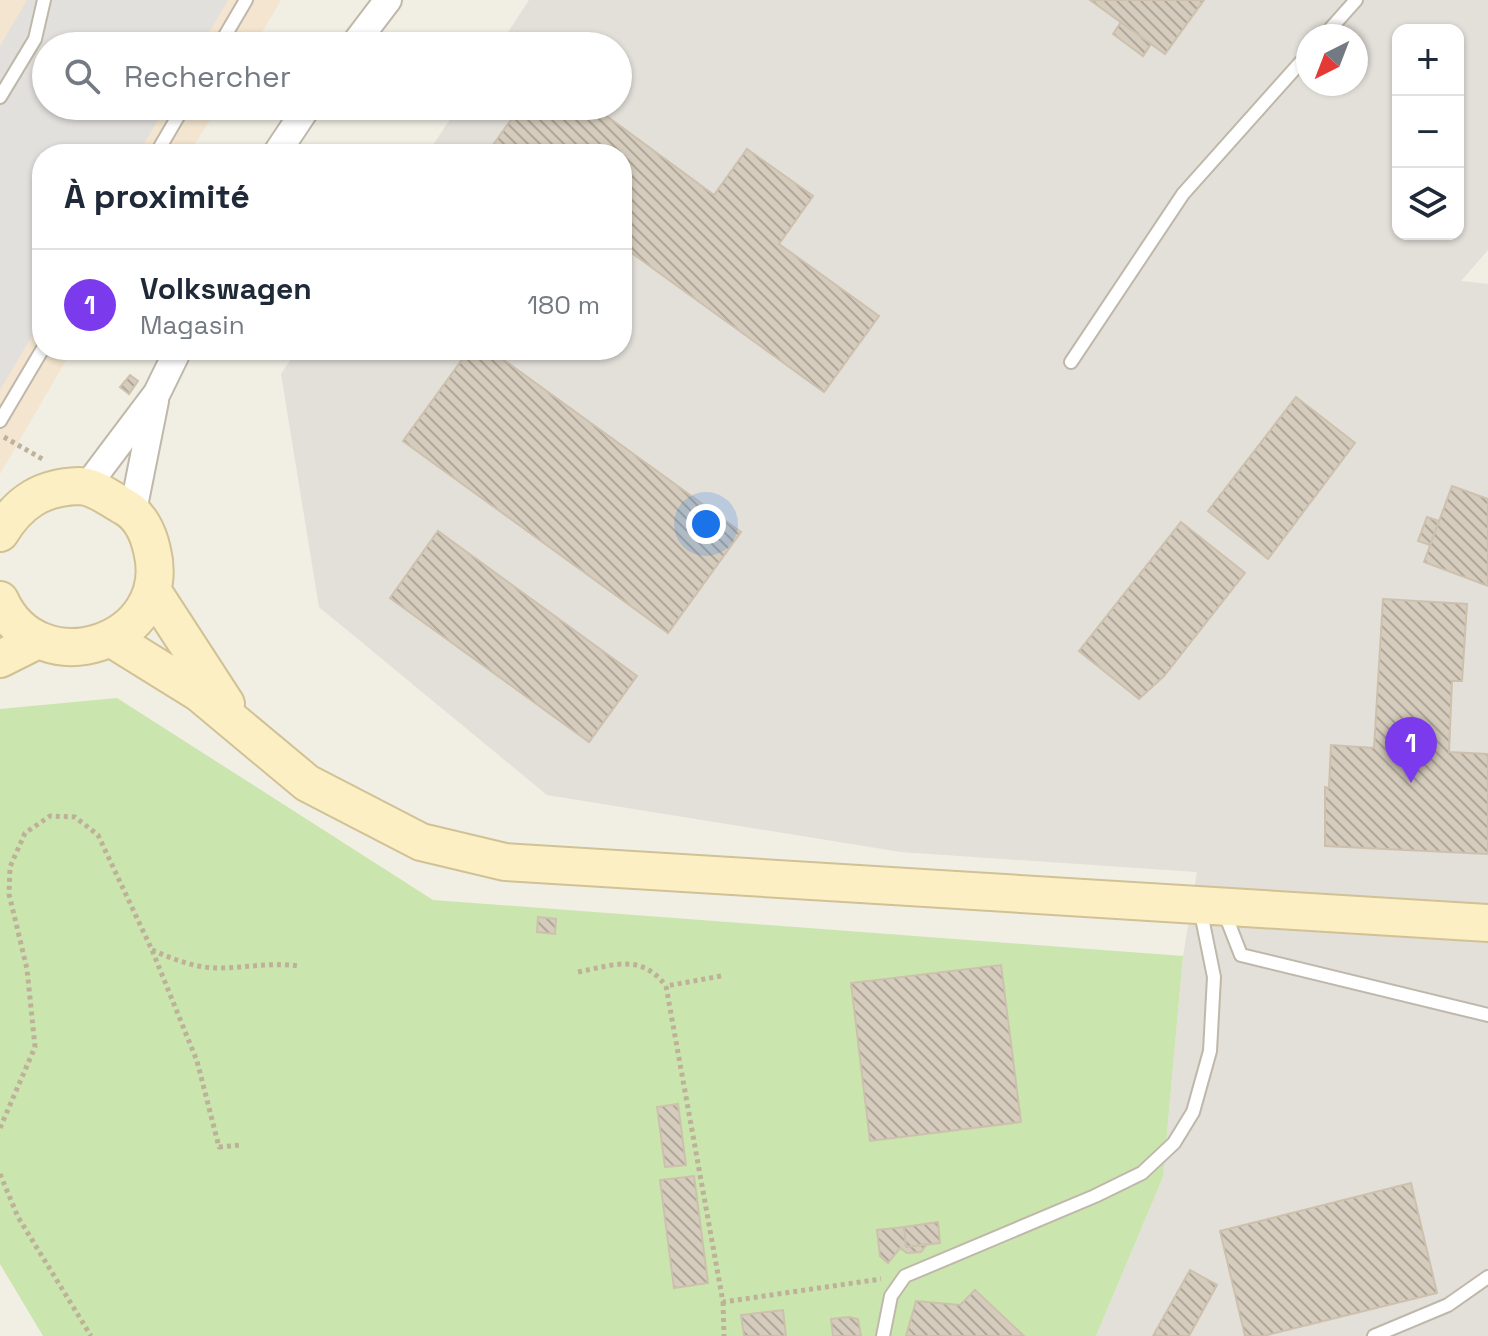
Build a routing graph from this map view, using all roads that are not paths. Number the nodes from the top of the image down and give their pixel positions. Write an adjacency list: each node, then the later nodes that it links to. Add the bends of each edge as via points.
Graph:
1 (44, 0): 6 (lane)
2 (246, 0): 7 (lane)
3 (388, 0): 8 (street)
4 (1356, 0): 5 (lane)
5 (1335, 24)
6 (37, 32)
7 (227, 32)
8 (364, 32)
9 (32, 44): 11 (lane)
10 (1296, 67): 18 (lane, via 1183,194)
11 (0, 97)
12 (176, 120): 14 (lane)
13 (299, 120): 15 (street)
14 (162, 144)
15 (283, 144)
16 (36, 360): 20 (lane)
17 (173, 360): 19 (street)
18 (1071, 362)
19 (157, 393): 21 (street); 22 (street)
20 (0, 421)
21 (87, 486): 22 (main road); 23 (main road, via 60,487 34,496)
22 (133, 511): 24 (main road, via 148,535 155,562)
23 (0, 533)
24 (152, 590): 26 (main road, via 130,626); 29 (main road)
25 (0, 600): 27 (main road, via 20,627)
26 (112, 639): 27 (main road, via 88,647); 29 (main road, via 199,693)
27 (38, 640): 28 (main road)
28 (0, 659)
29 (244, 732): 30 (main road, via 307,783 421,842 505,862)
30 (1211, 906): 31 (main road); 32 (lane, via 1241,955); 34 (lane, via 1210,1051 1193,1112 1174,1143 1142,1173 905,1276 891,1296)
31 (1488, 923)
32 (1488, 1015)
33 (1488, 1277): 35 (lane, via 1448,1305)
34 (883, 1336)
35 (1374, 1336)

